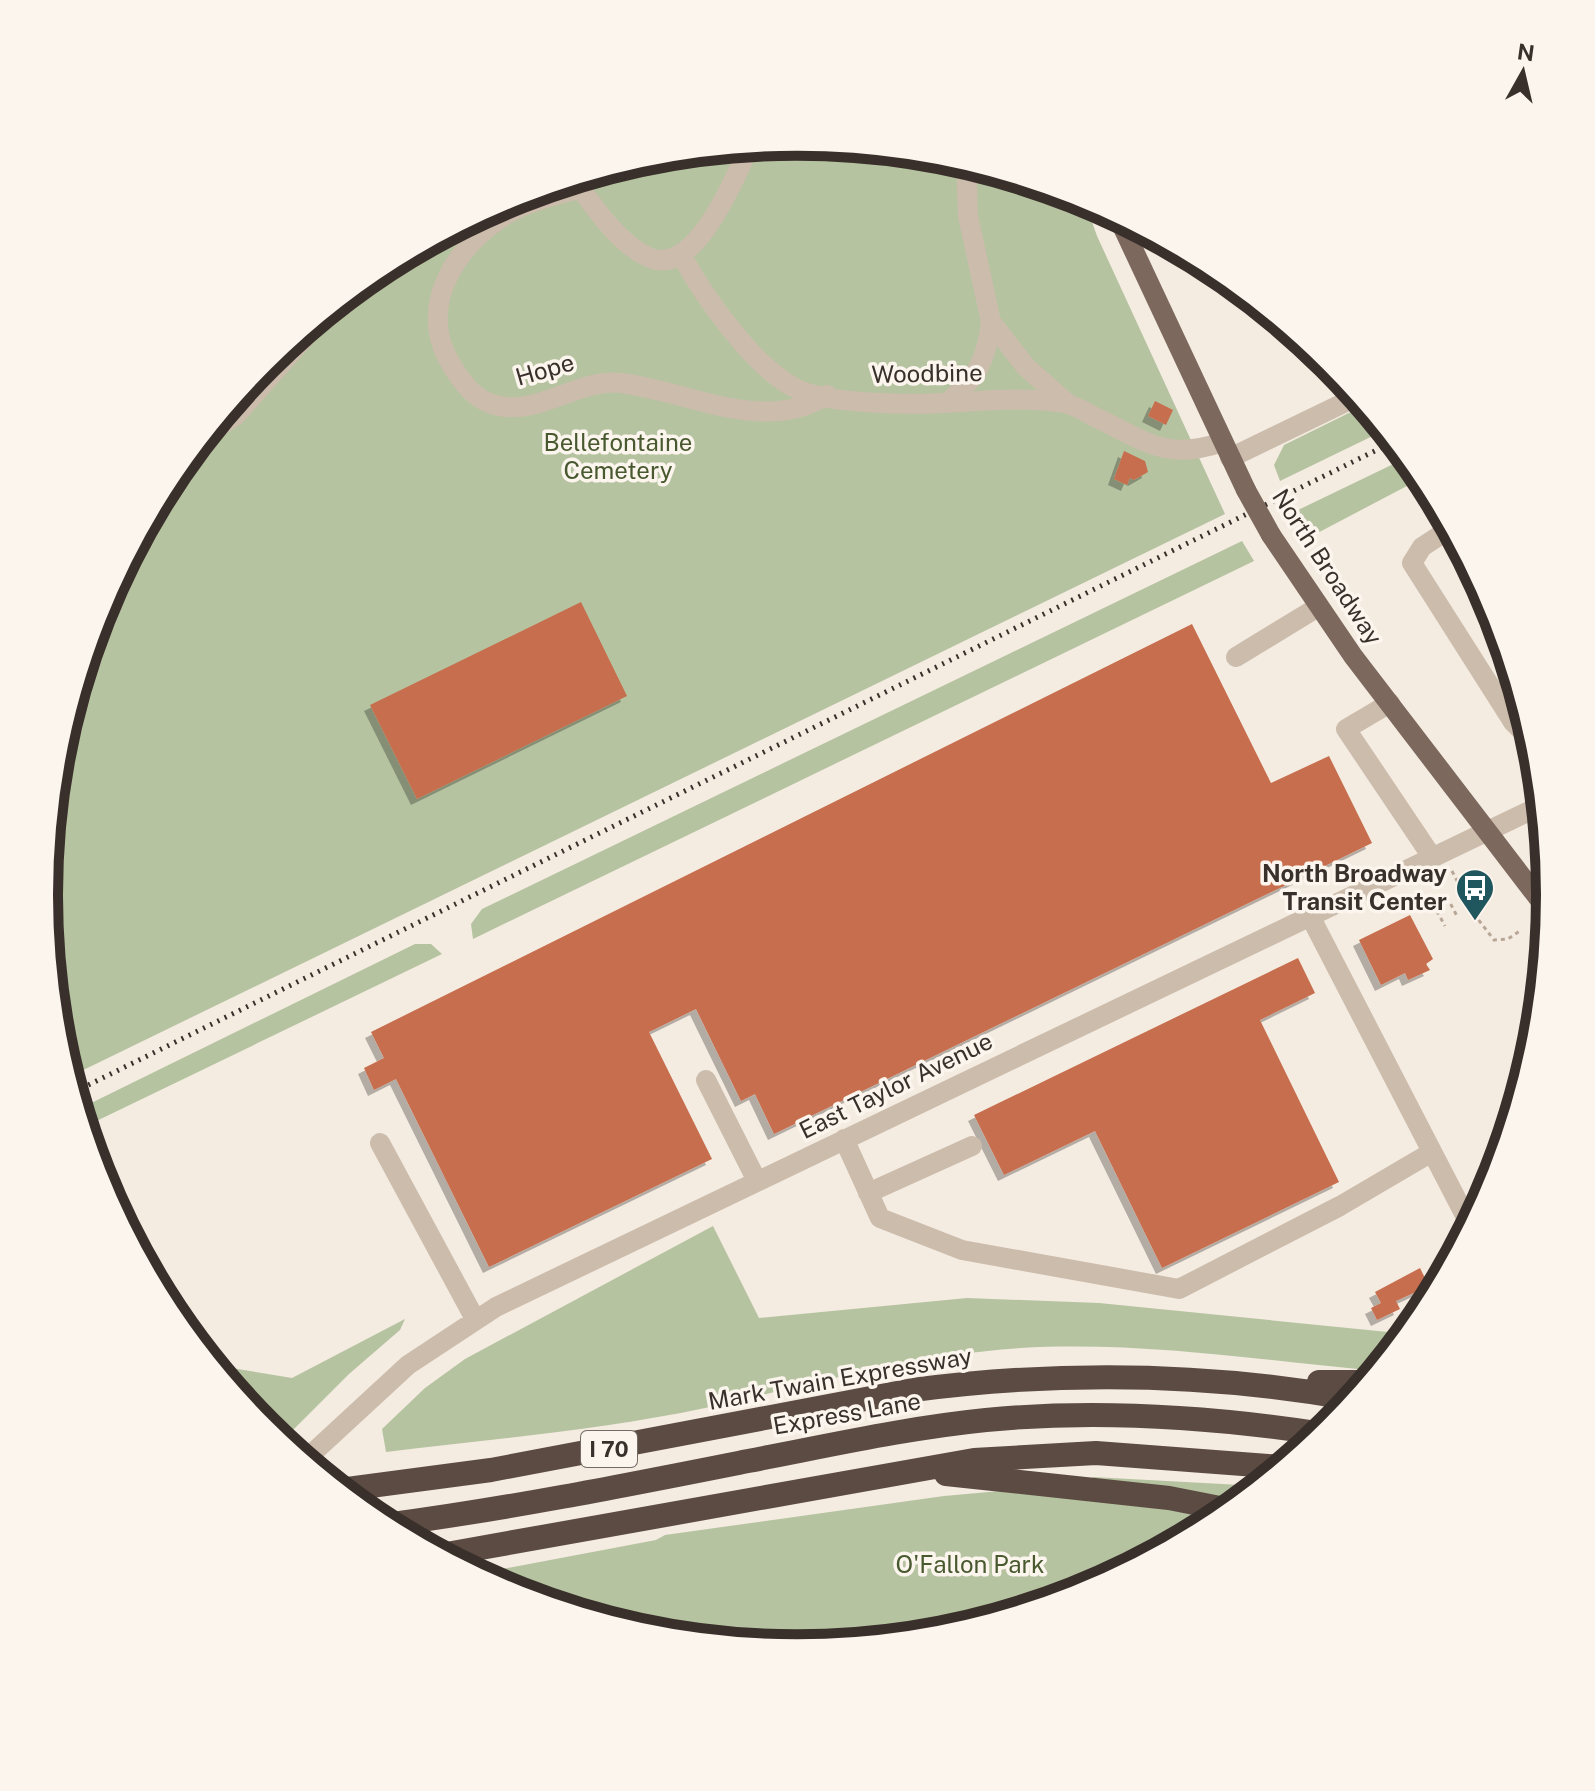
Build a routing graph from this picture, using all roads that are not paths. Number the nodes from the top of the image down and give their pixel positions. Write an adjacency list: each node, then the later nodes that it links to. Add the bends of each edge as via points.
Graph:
1 (744, 158): 6 (street, via 730,191)
2 (966, 176): 7 (street, via 968,216)
3 (581, 189): 6 (street, via 646,257 669,262)
4 (500, 219): 8 (street, Hope, via 473,240 446,277 438,312 444,350 464,384 490,404 519,407 595,382 763,412 802,409)
5 (1125, 232): 12 (main road, North Broadway)
6 (682, 256): 8 (street, Woodbine, via 696,282 765,366 798,390)
7 (991, 322): 10 (street, via 988,350 972,381); 11 (street, via 1026,367)
8 (827, 395): 10 (street, Woodbine, via 877,403)
9 (1346, 401): 12 (street, Woodbine)
10 (947, 403): 11 (street, Woodbine, via 1025,398)
11 (1068, 404): 12 (street, Woodbine, via 1166,450)
12 (1226, 450): 14 (main road, North Broadway, bridge, via 1271,535)
13 (1442, 534): 17 (street, via 1422,547 1412,563)
14 (1318, 607): 15 (street); 16 (main road, North Broadway)
15 (1236, 657)
16 (1390, 703): 19 (main road, North Broadway); 20 (street, via 1346,729)
17 (1517, 726)
18 (1532, 810): 19 (street, East Taylor Avenue)
19 (1488, 831): 20 (street, East Taylor Avenue); 21 (main road, North Broadway)
20 (1432, 857): 22 (street, East Taylor Avenue)
21 (1537, 896)
22 (1310, 916): 24 (street, East Taylor Avenue); 27 (street)
23 (706, 1080): 28 (street)
24 (844, 1139): 28 (street, East Taylor Avenue); 29 (street)
25 (380, 1143): 31 (street)
26 (972, 1146): 29 (street)
27 (1432, 1152): 29 (street, via 1179,1289 962,1250 880,1218); 30 (street)
28 (757, 1181): 31 (street, East Taylor Avenue)
29 (868, 1193)
30 (1465, 1215)
31 (475, 1319): 36 (street, East Taylor Avenue, via 408,1365)
32 (1354, 1382): 33 (highway)
33 (1223, 1383): 34 (highway, Mark Twain Expressway / I 70); 40 (highway, Mark Twain Expressway / I 70, via 1100,1377 974,1382)
34 (1340, 1397)
35 (1305, 1432): 43 (highway, Express Lane, via 1172,1418 987,1420)
36 (312, 1453)
37 (1267, 1466): 38 (highway, via 1096,1453)
38 (908, 1470): 42 (highway, via 1074,1486); 44 (highway)
39 (354, 1487): 40 (highway)
40 (366, 1488): 41 (highway, Mark Twain Expressway / I 70)
41 (357, 1489)
42 (1212, 1507)
43 (406, 1522)
44 (457, 1552)

